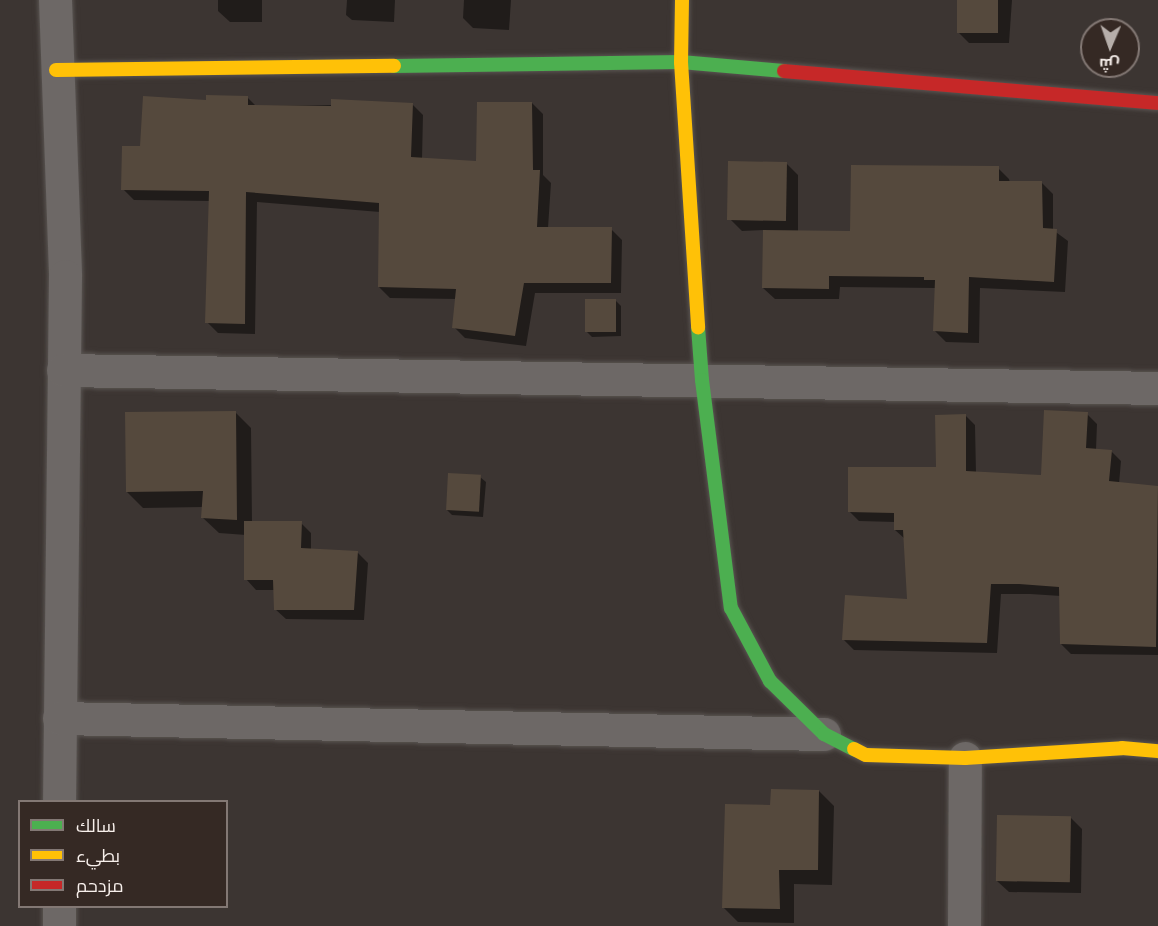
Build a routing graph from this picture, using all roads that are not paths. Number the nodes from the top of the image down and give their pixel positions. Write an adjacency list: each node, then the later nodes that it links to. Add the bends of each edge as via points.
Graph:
1 (55, 0): 4 (street)
2 (682, 0): 3 (street)
3 (681, 62): 4 (street); 5 (street); 7 (street)
4 (56, 70): 6 (street, via 65,276)
5 (1158, 103)
6 (63, 370): 7 (street); 9 (street)
7 (702, 380): 8 (street); 10 (street, via 731,608 770,681)
8 (1158, 388)
9 (59, 718): 10 (street); 13 (street)
10 (824, 734): 12 (street, via 867,755)
11 (1158, 751): 12 (street, via 1122,748)
12 (965, 758): 16 (street)
13 (59, 800)
14 (59, 908): 15 (street)
15 (59, 926)
16 (963, 926)

